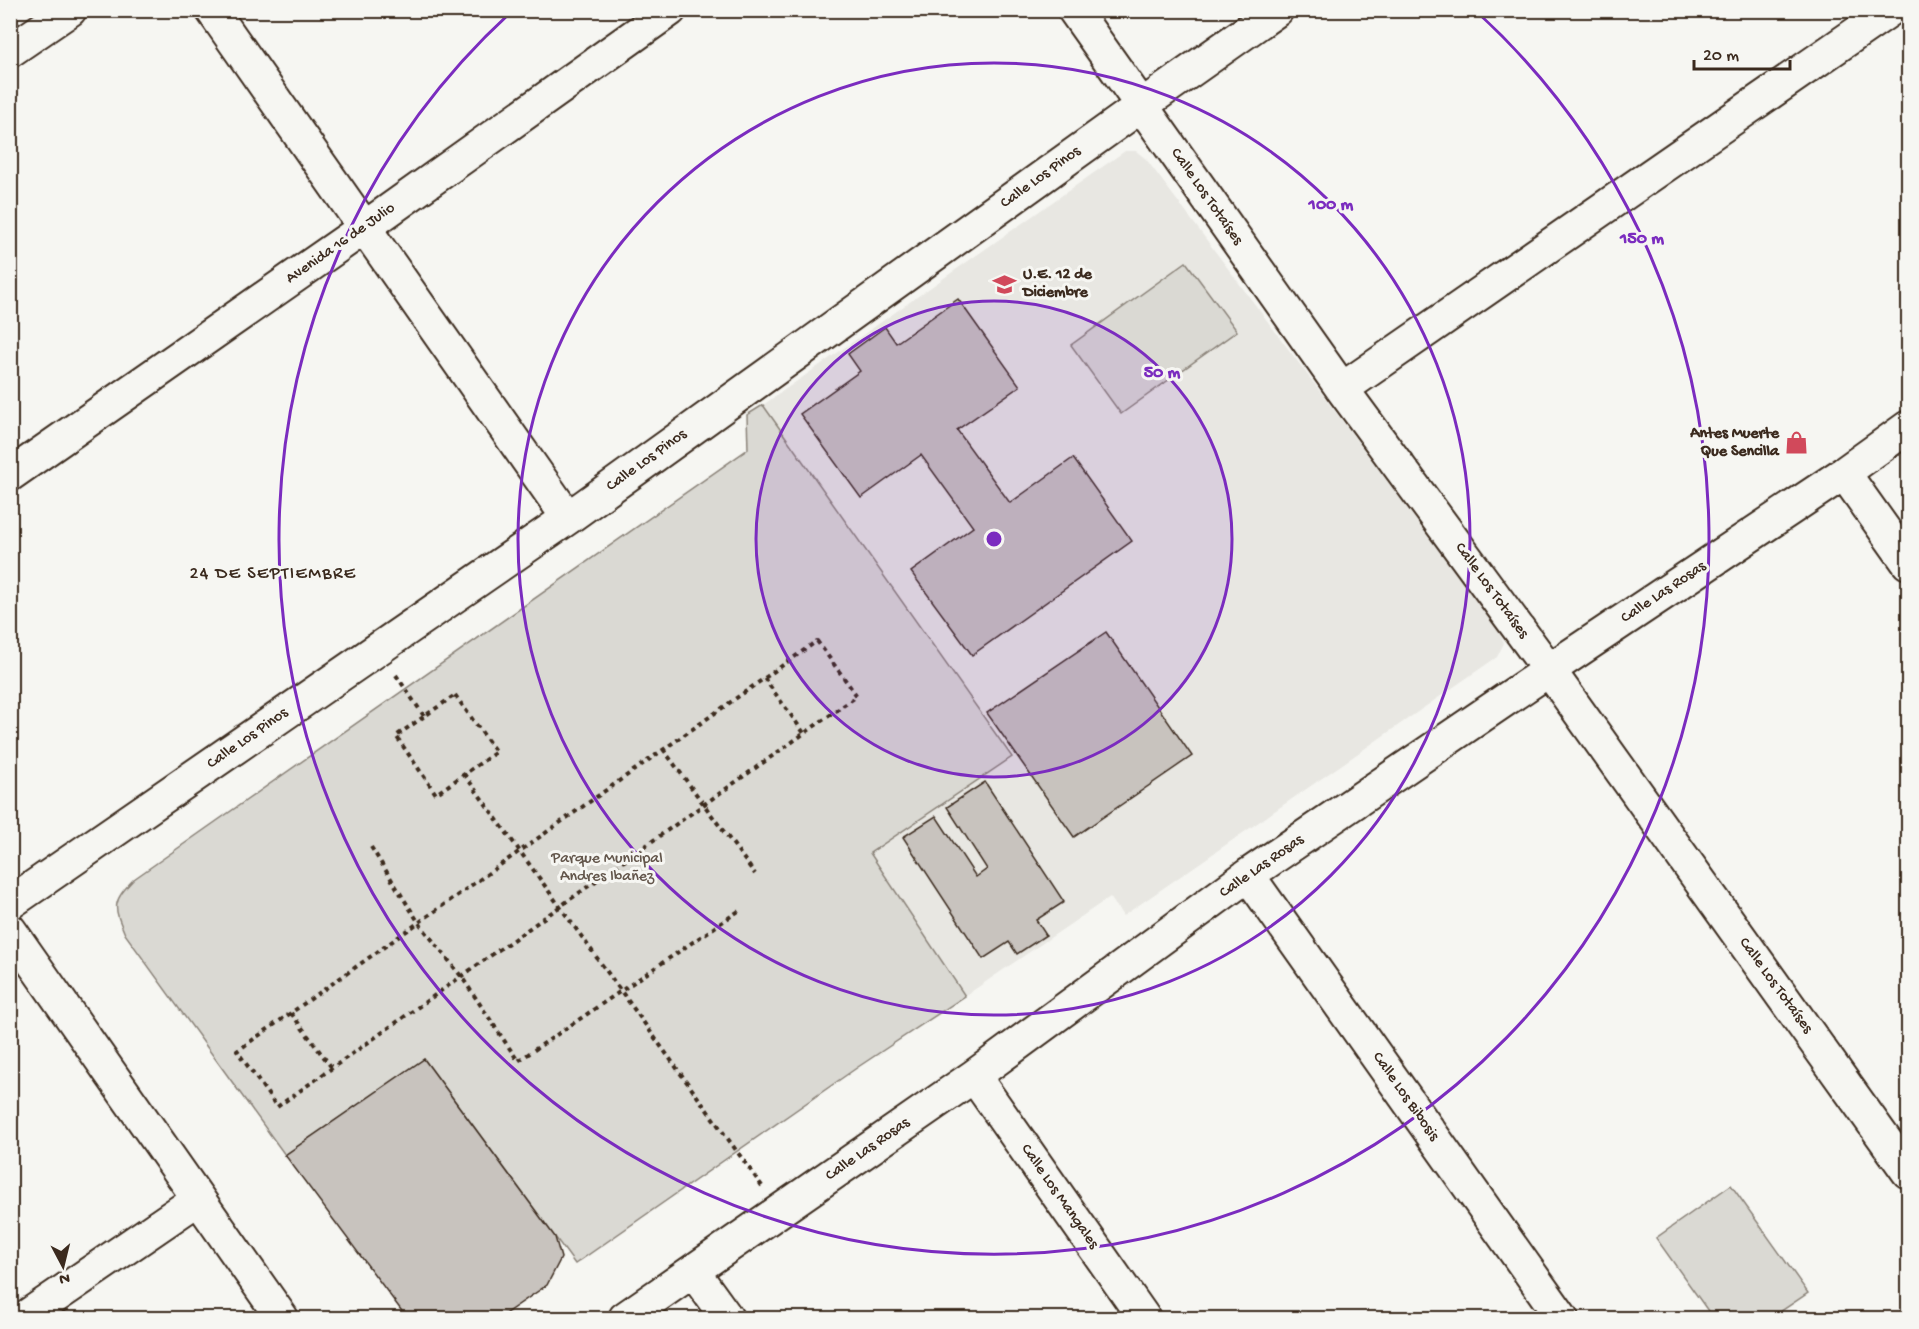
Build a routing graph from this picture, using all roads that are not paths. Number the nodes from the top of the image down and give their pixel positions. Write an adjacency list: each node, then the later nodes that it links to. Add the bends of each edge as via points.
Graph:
1 (70, 10): 7 (street)
2 (212, 10): 9 (street)
3 (669, 10): 9 (street, Avenida 16 de Julio)
4 (1074, 10): 8 (street, Calle Los Totaíses)
5 (1277, 10): 8 (street, Calle Los Pinos)
6 (1890, 10): 10 (street)
7 (10, 51)
8 (1141, 106): 10 (street, Calle Los Totaíses); 14 (street, Calle Los Pinos)
9 (364, 228): 13 (street, Avenida 16 de Julio); 14 (street)
10 (1342, 388): 16 (street, Calle Los Totaíses)
11 (1908, 427): 12 (street, Calle Las Rosas)
12 (1844, 473): 15 (street); 16 (street, Calle Las Rosas)
13 (10, 474)
14 (568, 518): 18 (street, Calle Los Pinos)
15 (1908, 563)
16 (1549, 670): 17 (street, Calle Las Rosas); 21 (street, Calle Los Totaíses)
17 (1248, 875): 20 (street, Calle Las Rosas); 29 (street, Calle Los Bibosis)
18 (10, 903)
19 (10, 930): 22 (street)
20 (975, 1076): 23 (street, Calle Las Rosas); 28 (street, Calle Los Mangales)
21 (1908, 1172)
22 (198, 1199): 24 (street); 25 (street)
23 (693, 1271): 26 (street, Calle Las Rosas); 27 (street)
24 (24, 1318)
25 (282, 1318)
26 (625, 1318)
27 (727, 1318)
28 (1144, 1318)
29 (1562, 1318)

